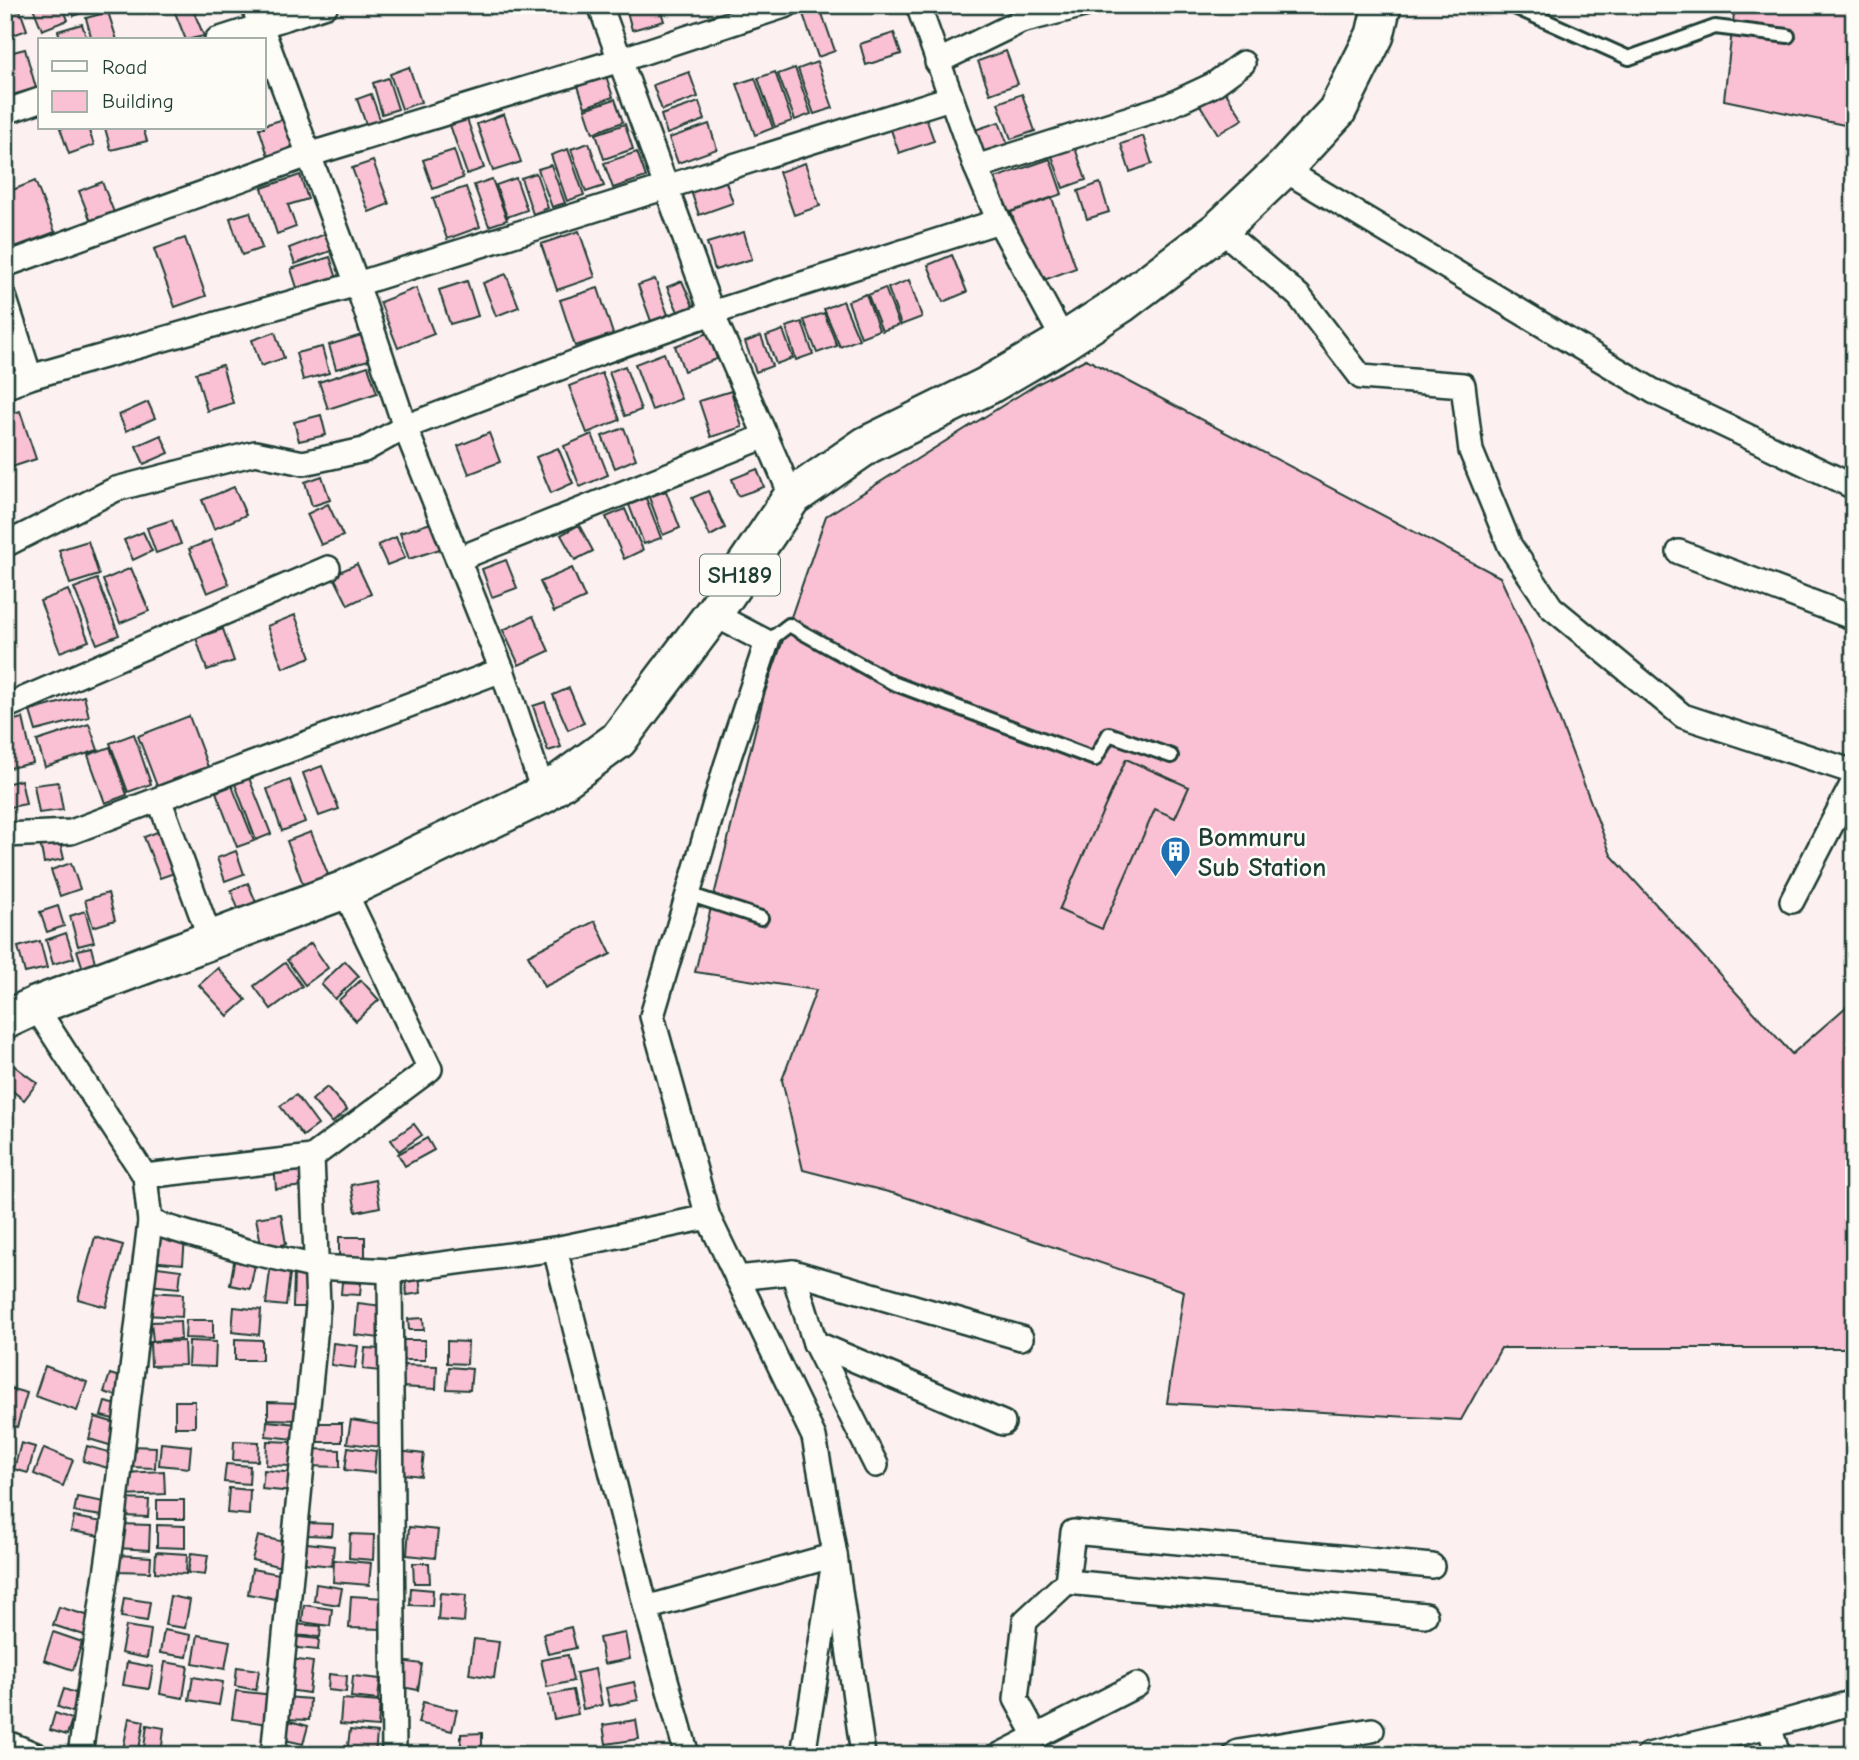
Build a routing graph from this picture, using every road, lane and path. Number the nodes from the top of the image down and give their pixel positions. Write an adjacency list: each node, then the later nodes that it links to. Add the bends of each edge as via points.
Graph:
1 (326, 5): 8 (street)
2 (600, 5): 13 (street)
3 (787, 5): 13 (street)
4 (918, 5): 14 (street)
5 (1084, 5): 14 (street, via 1021,21)
6 (1382, 5): 21 (main road, SH189, via 1374,35 1337,111)
7 (1510, 5): 9 (lane, via 1629,58 1715,27)
8 (256, 16): 10 (street); 11 (street)
9 (1788, 36)
10 (220, 38)
11 (264, 38)
12 (266, 42): 19 (street)
13 (620, 60): 19 (street); 22 (street)
14 (937, 62): 16 (street)
15 (1243, 63): 20 (street, via 1213,85 1168,106)
16 (950, 98): 20 (street); 22 (street)
17 (38, 101): 18 (street)
18 (5, 111)
19 (309, 155): 25 (street); 26 (street)
20 (976, 167): 23 (street)
21 (1283, 169): 24 (main road, SH189); 34 (street, via 1653,391)
22 (666, 187): 26 (street); 28 (street)
23 (999, 221): 28 (street); 29 (street)
24 (1220, 229): 29 (main road, SH189); 46 (street, via 1299,296 1361,377 1463,385 1471,451 1510,546 1551,607 1683,716)
25 (5, 265)
26 (357, 284): 30 (street); 32 (street)
27 (5, 299): 30 (street)
28 (712, 313): 32 (street); 33 (street)
29 (1064, 341): 35 (main road, SH189, via 987,387 867,445)
30 (30, 377): 31 (street)
31 (5, 387)
32 (405, 427): 36 (street, via 364,450 303,463 255,453 116,489); 38 (street)
33 (766, 436): 35 (street); 38 (street)
34 (1854, 487)
35 (792, 497): 40 (main road, SH189)
36 (5, 545)
37 (1679, 552): 41 (street)
38 (458, 559): 43 (street)
39 (328, 568): 44 (street)
40 (713, 614): 42 (street); 48 (main road, SH189, via 618,740)
41 (1854, 618)
42 (767, 642): 45 (lane, via 789,625 893,682 1094,759 1109,734); 52 (street)
43 (502, 670): 48 (street); 49 (street)
44 (5, 707)
45 (1171, 756)
46 (1854, 772)
47 (1854, 781): 53 (street)
48 (544, 794): 51 (main road, SH189)
49 (159, 799): 50 (street, via 71,831); 55 (street)
50 (5, 835)
51 (344, 890): 55 (main road, SH189); 57 (street, via 430,1069)
52 (688, 894): 54 (lane); 59 (street, via 652,1016)
53 (1792, 901)
54 (761, 918)
55 (211, 941): 56 (main road, SH189)
56 (20, 1013): 58 (street)
57 (312, 1157): 58 (street); 62 (street)
58 (145, 1176): 60 (street)
59 (708, 1217): 61 (street); 65 (street)
60 (150, 1223): 62 (street); 82 (street)
61 (555, 1249): 63 (street); 73 (street)
62 (317, 1267): 63 (street); 83 (street, via 318,1306)
63 (390, 1271): 84 (street)
64 (793, 1272): 65 (street); 66 (street); 67 (street)
65 (737, 1278): 70 (street, via 814,1437)
66 (1021, 1338)
67 (815, 1343): 68 (street); 69 (street)
68 (1003, 1423)
69 (876, 1465)
70 (835, 1555): 73 (street); 86 (street); 87 (street)
71 (1432, 1566): 72 (street, via 1073,1532)
72 (1067, 1582): 74 (street); 79 (street, via 1025,1621 1016,1699)
73 (646, 1608): 85 (street)
74 (1426, 1615)
75 (1137, 1685): 79 (street)
76 (1854, 1702): 77 (street)
77 (1769, 1726): 90 (street); 91 (street)
78 (1372, 1730): 89 (street)
79 (1036, 1736): 88 (street)
80 (5, 1742): 81 (street)
81 (36, 1755)
82 (80, 1755)
83 (273, 1755)
84 (394, 1755)
85 (687, 1755)
86 (803, 1755)
87 (863, 1755)
88 (1000, 1755)
89 (1236, 1755)
90 (1648, 1755)
91 (1778, 1755)

